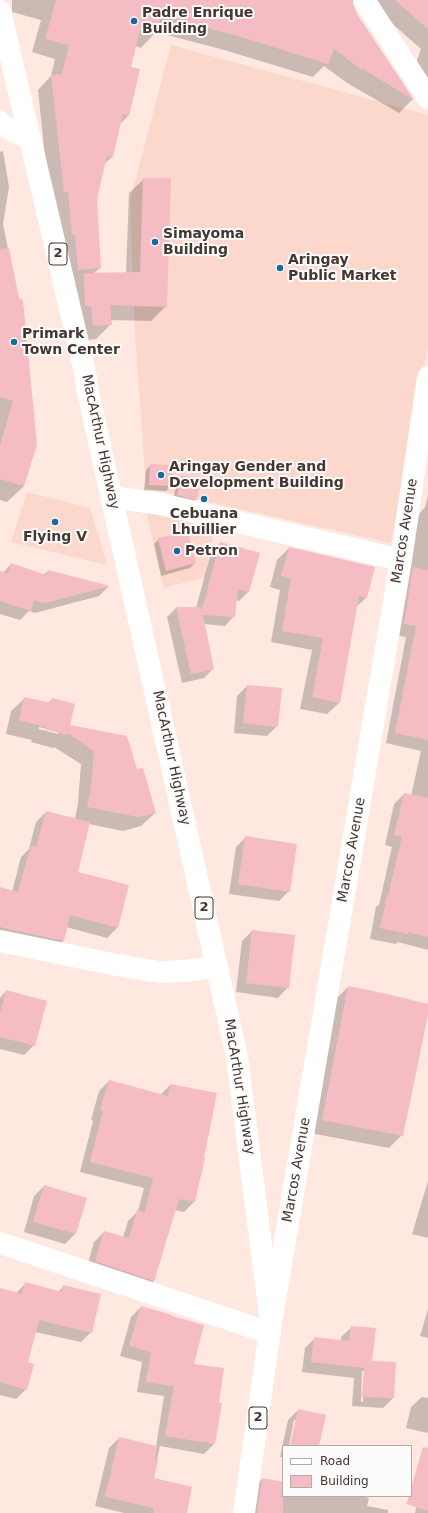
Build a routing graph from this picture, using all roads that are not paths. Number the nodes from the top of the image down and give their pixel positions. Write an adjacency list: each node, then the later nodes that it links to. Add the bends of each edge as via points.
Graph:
1 (364, 0): 3 (main road)
2 (0, 11): 5 (main road, MacArthur Highway / 2)
3 (428, 98)
4 (0, 122): 5 (main road)
5 (30, 138): 7 (main road, MacArthur Highway / 2)
6 (428, 377): 8 (main road, Marcos Avenue)
7 (112, 497): 8 (main road, via 160,504); 10 (main road, MacArthur Highway / 2)
8 (401, 560): 12 (main road, Marcos Avenue)
9 (0, 941): 10 (main road, via 159,972 184,972)
10 (216, 964): 12 (main road, MacArthur Highway / 2, via 237,1057)
11 (0, 1243): 12 (main road)
12 (271, 1328): 13 (main road, MacArthur Highway / 2)
13 (244, 1513)

